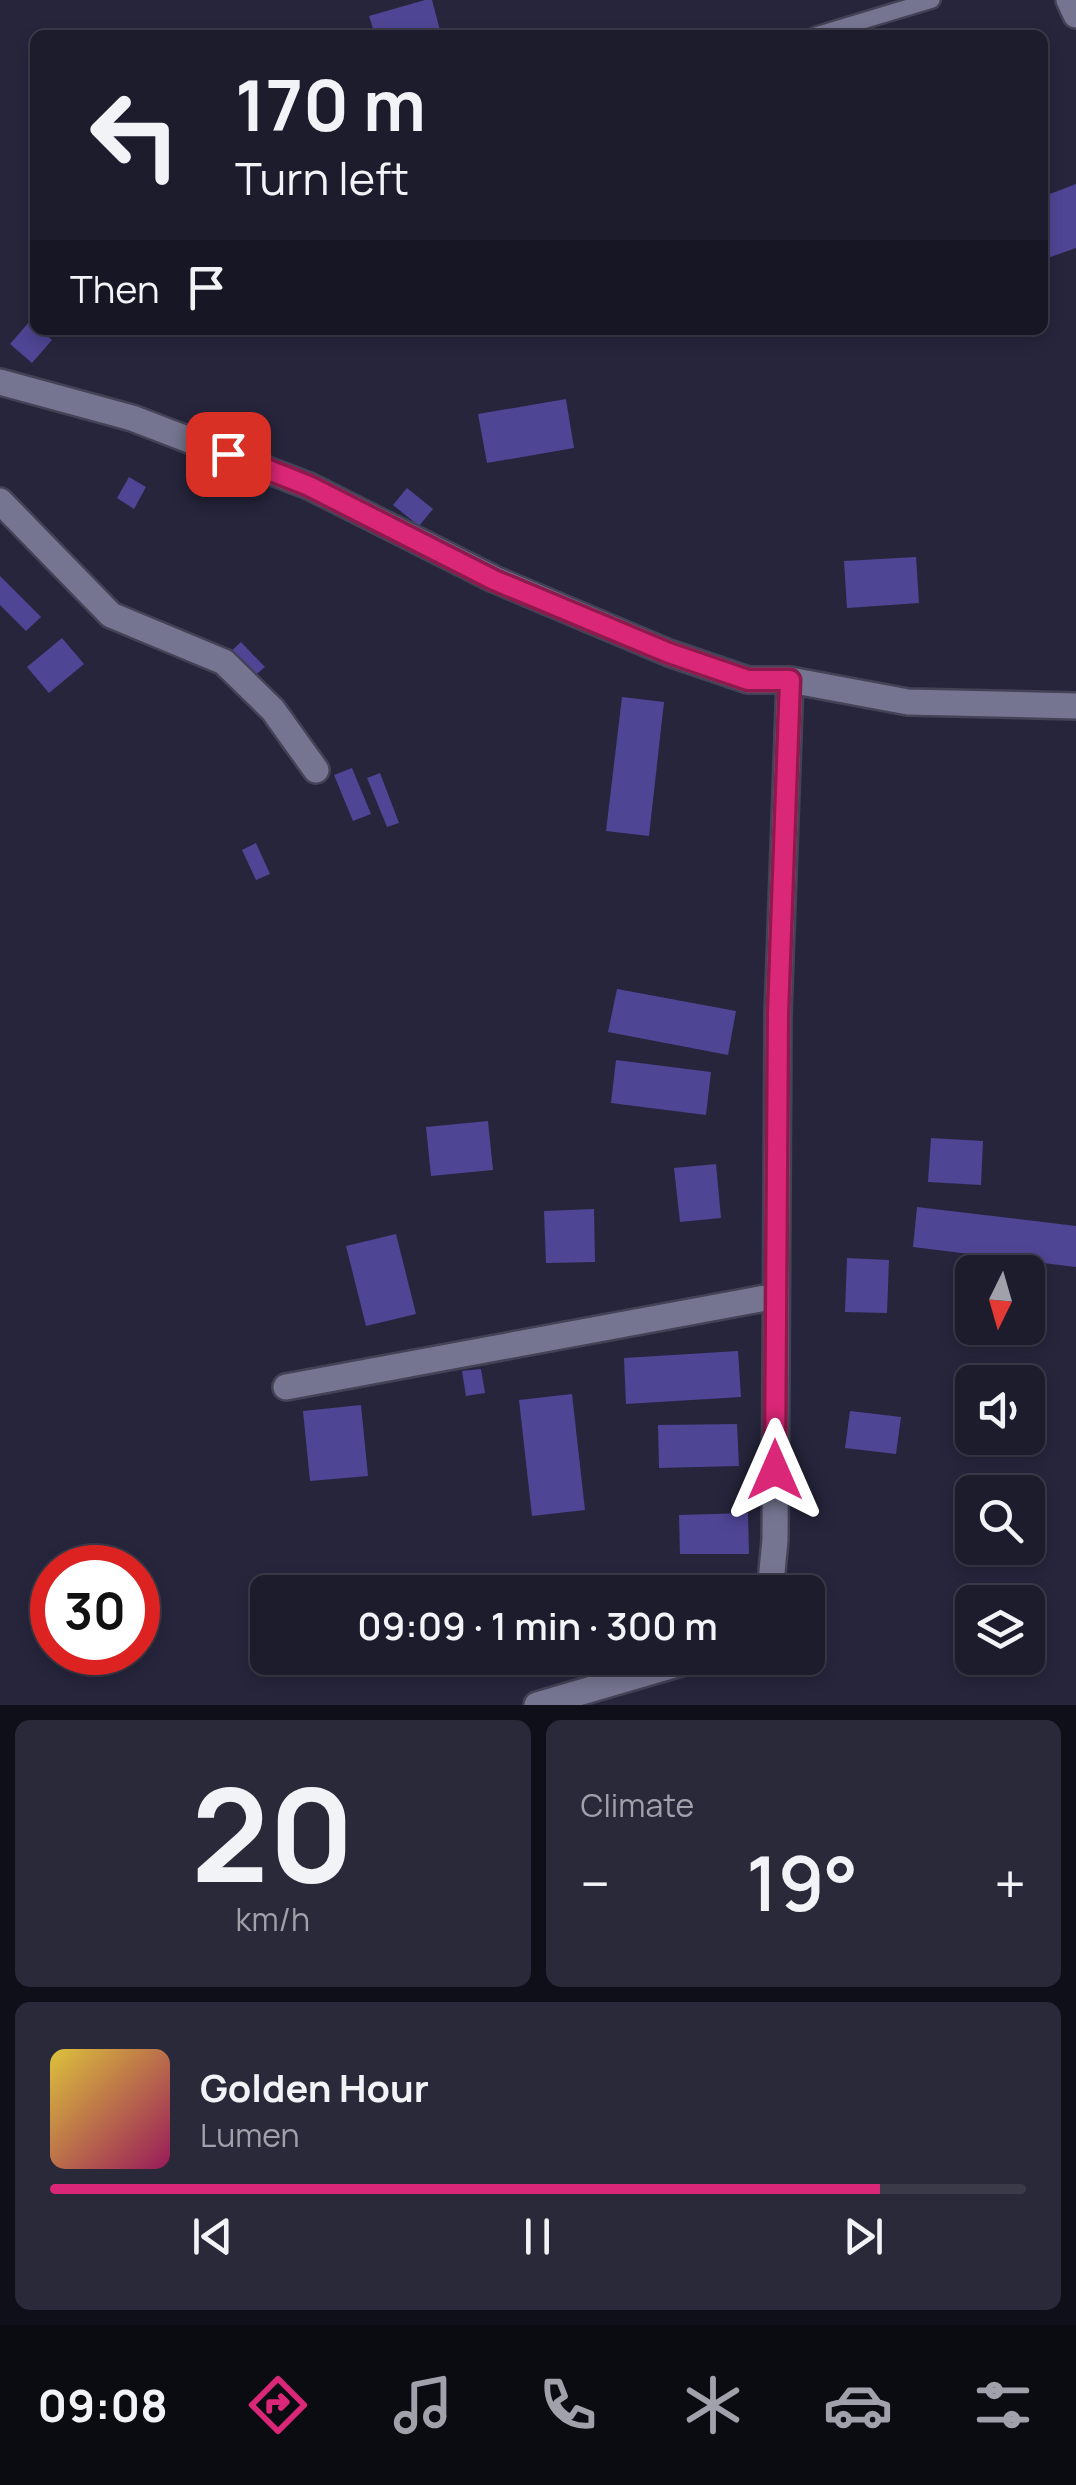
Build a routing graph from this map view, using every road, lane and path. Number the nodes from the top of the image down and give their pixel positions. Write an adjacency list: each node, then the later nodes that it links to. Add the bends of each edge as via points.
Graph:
1 (932, 0): 4 (lane)
2 (1069, 0): 3 (street)
3 (1076, 15)
4 (833, 30)
5 (0, 382): 7 (street, via 132,418 309,486 494,580 669,653 748,680)
6 (0, 501): 9 (street, via 111,615 224,662 273,710)
7 (790, 680): 8 (street, via 908,702); 10 (street)
8 (1076, 706)
9 (316, 770)
10 (776, 1296): 11 (street); 12 (street)
11 (286, 1387)
12 (772, 1575)
13 (640, 1675): 14 (street)
14 (537, 1705)

